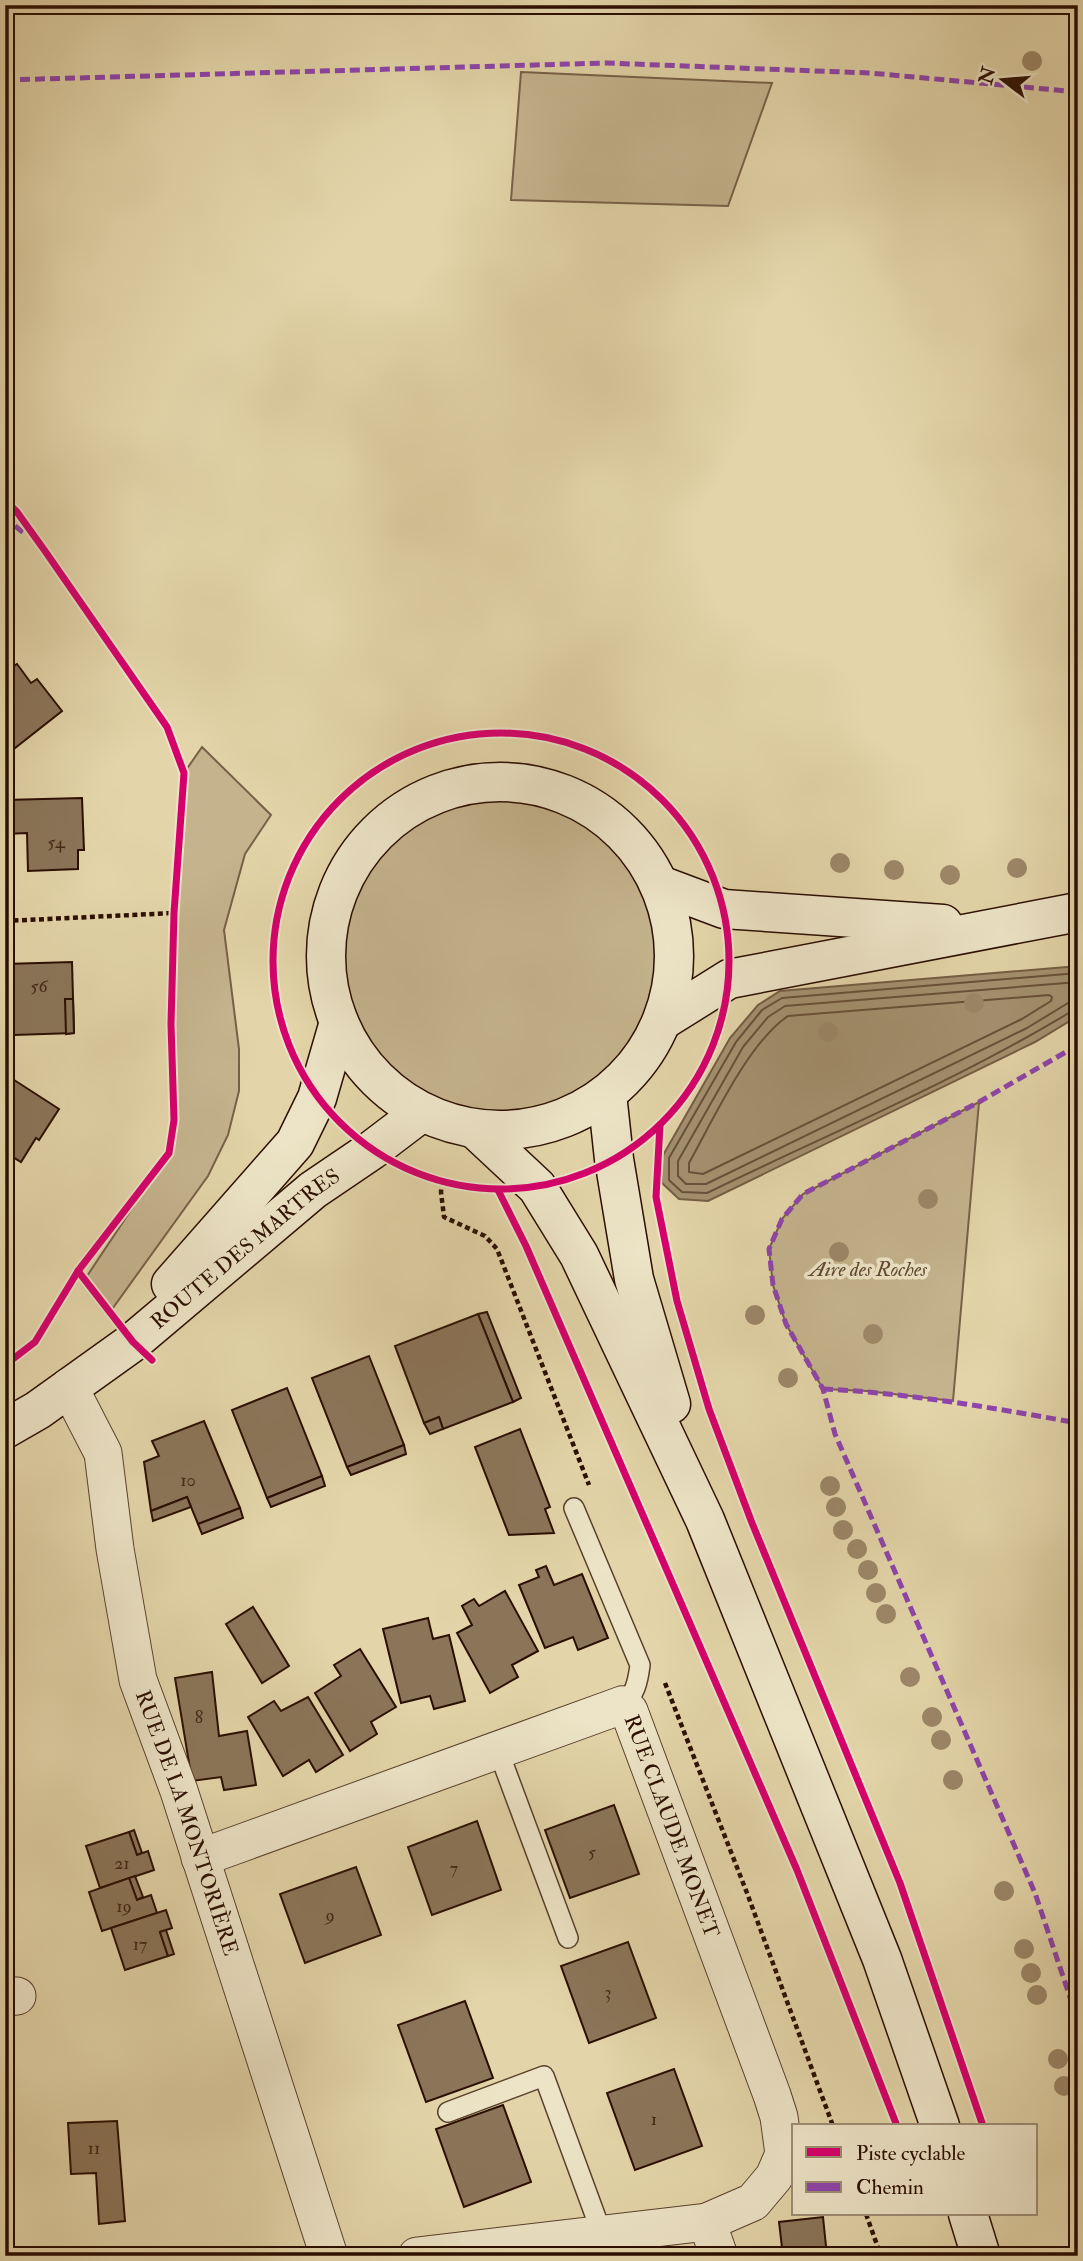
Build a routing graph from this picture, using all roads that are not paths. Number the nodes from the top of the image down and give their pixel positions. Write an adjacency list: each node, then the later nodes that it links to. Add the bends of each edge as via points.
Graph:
1 (660, 886): 3 (main road, via 724,909); 4 (main road, via 673,930 674,976); 5 (main road, via 630,839 587,803 546,787 492,782 459,786 418,802 382,827 349,868 330,918 326,971)
2 (1078, 912): 3 (main road)
3 (997, 928): 4 (main road, via 729,979)
4 (662, 1021): 6 (main road, via 639,1061)
5 (339, 1022): 7 (main road, via 359,1059 388,1090); 9 (main road, ROUTE DES MARTRES, via 317,1098 295,1143 127,1333)
6 (607, 1094): 8 (main road, via 566,1118 522,1130); 12 (main road, via 634,1279)
7 (422, 1112): 8 (main road); 9 (main road, ROUTE DES MARTRES, via 313,1190 133,1342)
8 (475, 1129): 12 (main road, via 537,1187 579,1255)
9 (69, 1387): 10 (main road, ROUTE DES MARTRES); 15 (street, RUE DE LA MONTORIÈRE, via 103,1452 138,1681)
10 (5, 1429)
11 (574, 1508): 13 (lane, via 640,1665 630,1700)
12 (705, 1520): 18 (main road, via 882,1959)
13 (622, 1705): 14 (street, RUE CLAUDE MONET); 21 (street, RUE CLAUDE MONET, via 629,1711 779,2117 784,2154 774,2177)
14 (498, 1750): 15 (street, RUE CLAUDE MONET); 16 (lane)
15 (200, 1858): 22 (street, RUE DE LA MONTORIÈRE)
16 (568, 1938)
17 (448, 2112): 20 (lane, via 544,2076)
18 (939, 2124)
19 (969, 2216): 24 (main road)
20 (602, 2234): 21 (street, RUE CLAUDE MONET); 23 (street, RUE CLAUDE MONET)
21 (713, 2239)
22 (329, 2256)
23 (417, 2256)
24 (981, 2256)

